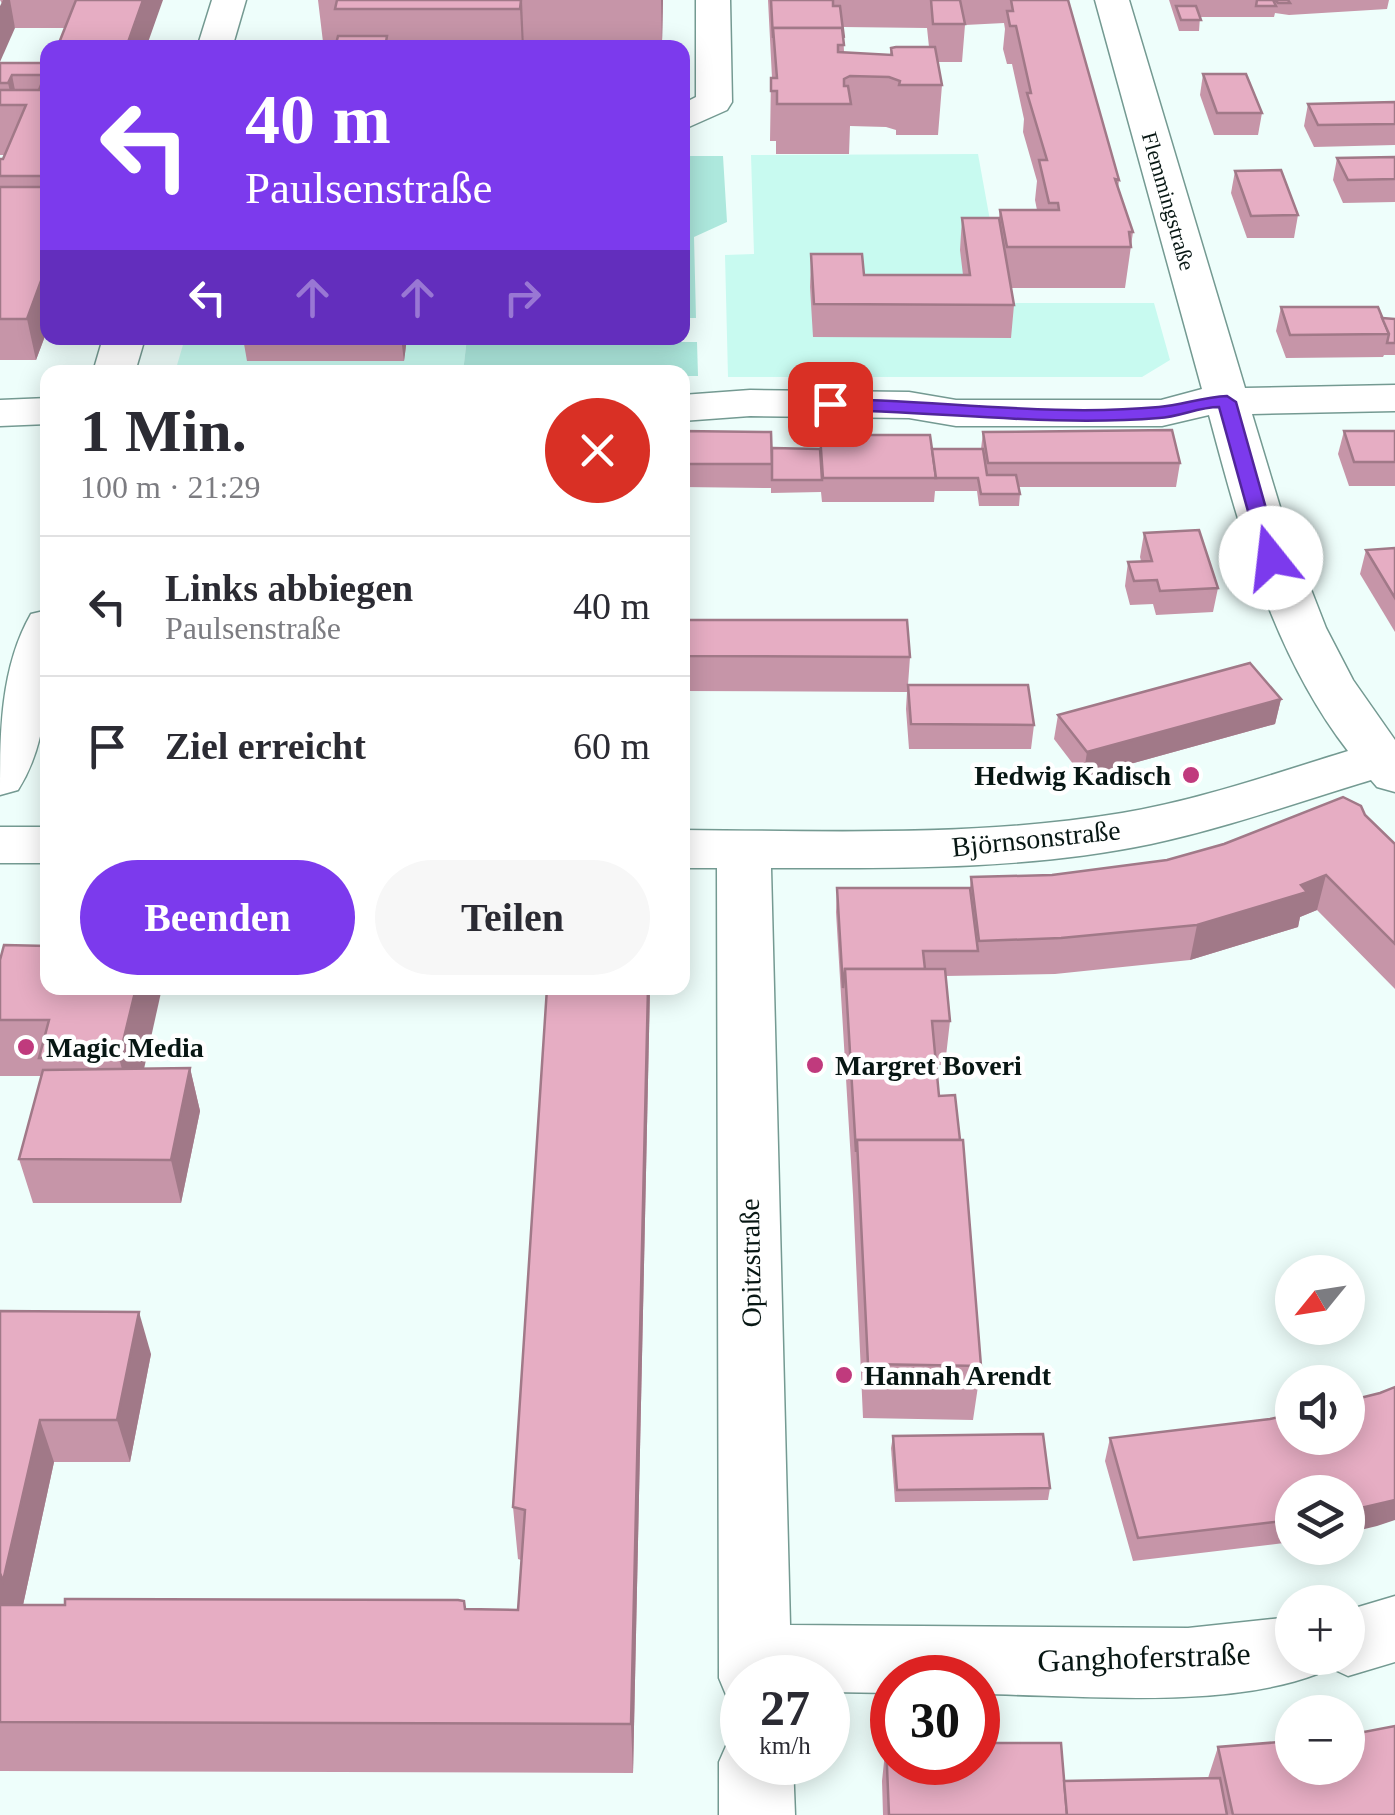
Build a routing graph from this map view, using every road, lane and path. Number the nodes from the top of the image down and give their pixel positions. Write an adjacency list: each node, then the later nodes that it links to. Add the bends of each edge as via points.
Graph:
1 (229, 0): 4 (street)
2 (713, 0): 5 (street, via 714,102)
3 (1112, 0): 7 (street, Flemmingstraße)
4 (216, 40)
5 (690, 115)
6 (1395, 398): 7 (street)
7 (1227, 402): 8 (street, via 1162,413 750,403); 12 (street, Flemmingstraße, via 1271,558 1306,637)
8 (690, 407)
9 (40, 410): 10 (street)
10 (0, 412)
11 (40, 651): 13 (street)
12 (1387, 767): 17 (street, Björnsonstraße, via 1119,832 1009,845)
13 (0, 778)
14 (0, 845): 15 (street)
15 (40, 845)
16 (690, 848): 17 (street, Björnsonstraße)
17 (744, 849): 21 (street, Opitzstraße)
18 (1395, 1629): 19 (street)
19 (1365, 1638)
20 (1275, 1652): 22 (street, Ganghoferstraße, via 1188,1662)
21 (755, 1655)
22 (850, 1667)
23 (756, 1785): 24 (street)
24 (757, 1815)

